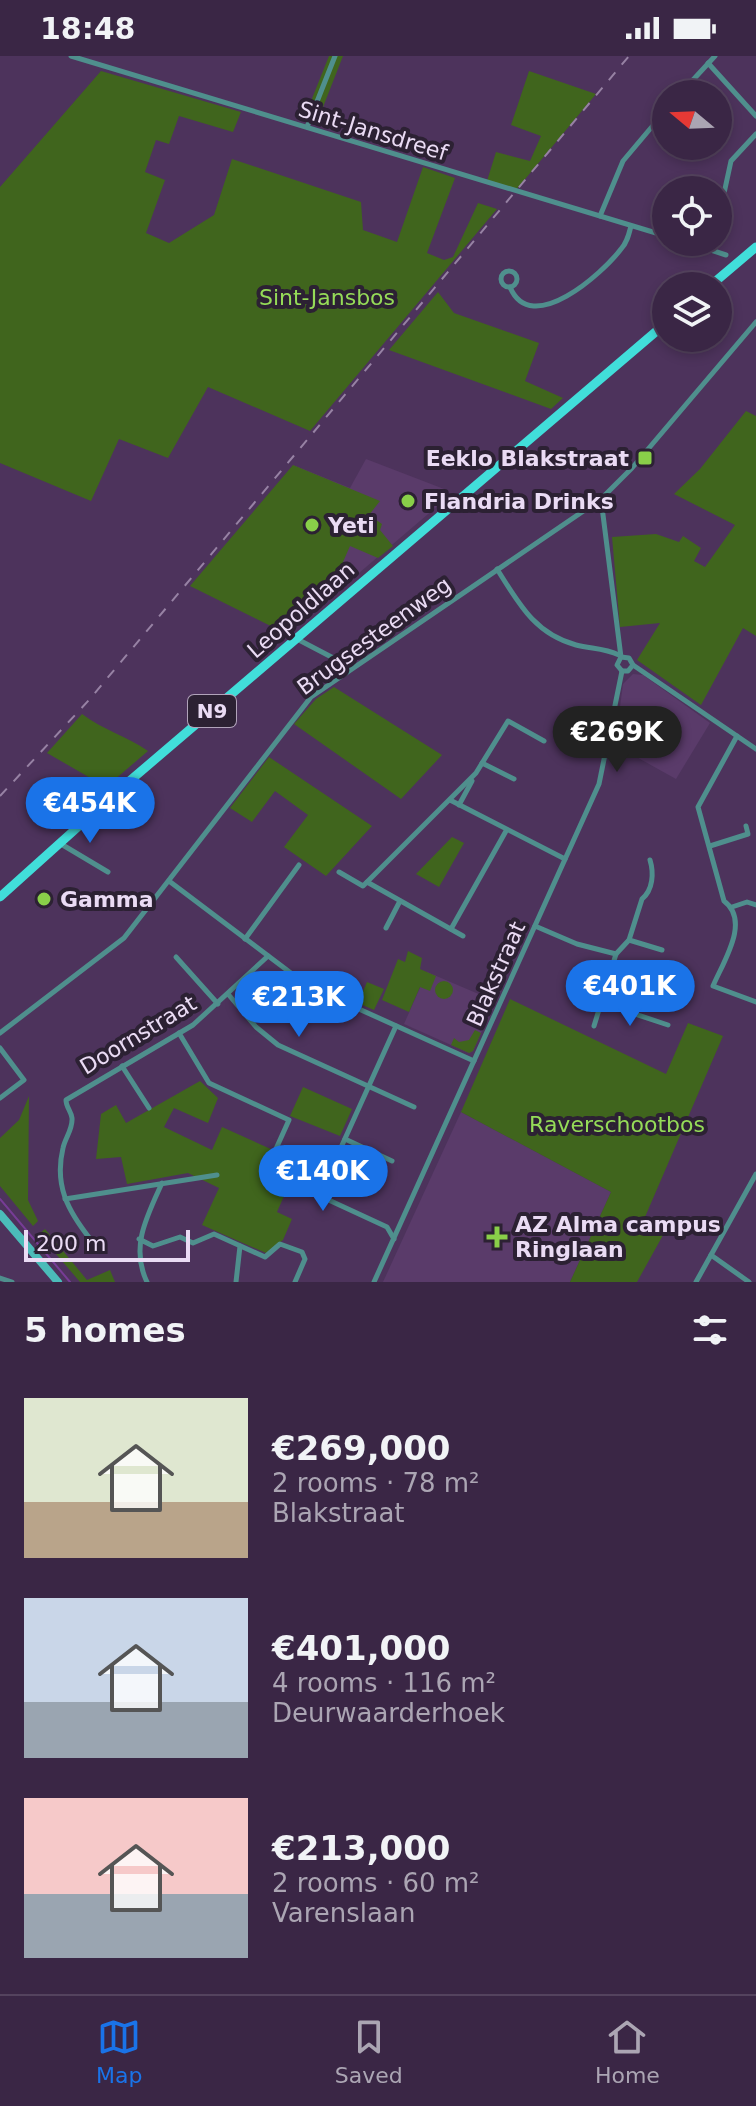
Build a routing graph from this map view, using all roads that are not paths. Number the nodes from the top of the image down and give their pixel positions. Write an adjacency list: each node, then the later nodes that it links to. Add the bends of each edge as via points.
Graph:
1 (71, 56): 7 (street, Sint-Jansdreef)
2 (335, 56): 7 (street)
3 (715, 56): 4 (street)
4 (708, 63): 5 (street); 6 (street)
5 (693, 80)
6 (756, 116)
7 (307, 127): 11 (street, Sint-Jansdreef)
8 (652, 127): 11 (street, via 623,161)
9 (756, 134): 10 (street, via 731,161)
10 (728, 176)
11 (600, 216): 12 (street, Sint-Jansdreef)
12 (631, 226): 13 (street, Sint-Jansdreef); 16 (street, via 623,248 561,301 530,304)
13 (652, 232)
14 (756, 247): 15 (main road)
15 (727, 272)
16 (510, 287)
17 (756, 322): 19 (street, Brugsesteenweg)
18 (652, 335): 21 (main road, Leopoldlaan / N9)
19 (601, 499): 20 (street, Brugsesteenweg); 22 (street)
20 (497, 569): 22 (street, via 541,630); 24 (street, Brugsesteenweg)
21 (296, 639): 24 (street); 36 (main road, Leopoldlaan / N9)
22 (621, 656): 23 (street); 25 (street, via 617,665)
23 (633, 665): 25 (street); 26 (street)
24 (349, 670): 43 (street, Brugsesteenweg, via 301,708)
25 (622, 671): 38 (street, Blakstraat, via 599,784)
26 (737, 736): 28 (street); 37 (street, via 698,807)
27 (544, 741): 29 (street, via 508,721)
28 (756, 749)
29 (482, 763): 30 (street); 31 (street)
30 (476, 773): 32 (street); 33 (street)
31 (514, 779)
32 (450, 800): 33 (street); 44 (street)
33 (459, 805): 35 (street)
34 (746, 826): 37 (street, via 748,834)
35 (506, 831): 38 (street); 51 (street)
36 (58, 843): 41 (street); 45 (main road, Leopoldlaan / N9)
37 (710, 846): 48 (street, via 724,901)
38 (565, 859): 49 (street, Blakstraat)
39 (650, 860): 54 (street, via 654,872)
40 (299, 865): 53 (street)
41 (108, 872)
42 (339, 872): 44 (street, via 363,886)
43 (169, 881): 53 (street); 66 (street, Brugsesteenweg, via 111,950)
44 (367, 882): 46 (street)
45 (0, 897)
46 (400, 901): 50 (street); 51 (street)
47 (756, 905): 48 (street)
48 (732, 907): 60 (street, via 737,927 713,986)
49 (535, 926): 56 (street); 69 (street, Blakstraat)
50 (386, 928)
51 (451, 929): 52 (street)
52 (463, 936)
53 (245, 939): 57 (street)
54 (629, 940): 55 (street); 56 (street)
55 (662, 950)
56 (616, 954): 61 (street)
57 (268, 956): 59 (street, Doornstraat); 64 (street, via 308,986)
58 (176, 957): 62 (street)
59 (228, 994): 62 (street, Doornstraat); 71 (street, via 278,1045)
60 (756, 1002)
61 (602, 1003): 63 (street); 65 (street)
62 (218, 1004): 67 (street, Doornstraat)
63 (668, 1025)
64 (396, 1026): 69 (street); 71 (street)
65 (594, 1026)
66 (0, 1033)
67 (179, 1033): 70 (street, Doornstraat); 80 (street, via 209,1083 289,1120 266,1171)
68 (0, 1048): 72 (street, via 24,1080)
69 (474, 1061): 83 (street, Blakstraat)
70 (122, 1066): 74 (street); 81 (street, Doornstraat, via 66,1100 72,1116 58,1184)
71 (368, 1087): 73 (street); 75 (street)
72 (0, 1098)
73 (414, 1107)
74 (149, 1108)
75 (345, 1139): 76 (street); 80 (street)
76 (392, 1161)
77 (756, 1174): 89 (street)
78 (217, 1175): 79 (street)
79 (162, 1182): 81 (street); 85 (street)
80 (319, 1196): 84 (street)
81 (65, 1199): 87 (street, Doornstraat, via 67,1210)
82 (0, 1214): 92 (main road)
83 (400, 1225): 84 (street); 86 (street, Blakstraat)
84 (387, 1227): 86 (street)
85 (139, 1239): 88 (street, via 153,1246 180,1237 193,1243 214,1234); 93 (street)
86 (394, 1239): 96 (street, Blakstraat)
87 (91, 1240)
88 (240, 1246): 94 (street); 95 (street, via 265,1257 280,1244 302,1252 305,1259)
89 (711, 1255): 97 (street); 98 (street)
90 (0, 1278): 91 (street)
91 (12, 1282)
92 (58, 1282)
93 (147, 1282)
94 (236, 1282)
95 (295, 1282)
96 (374, 1282)
97 (696, 1282)
98 (749, 1282)

